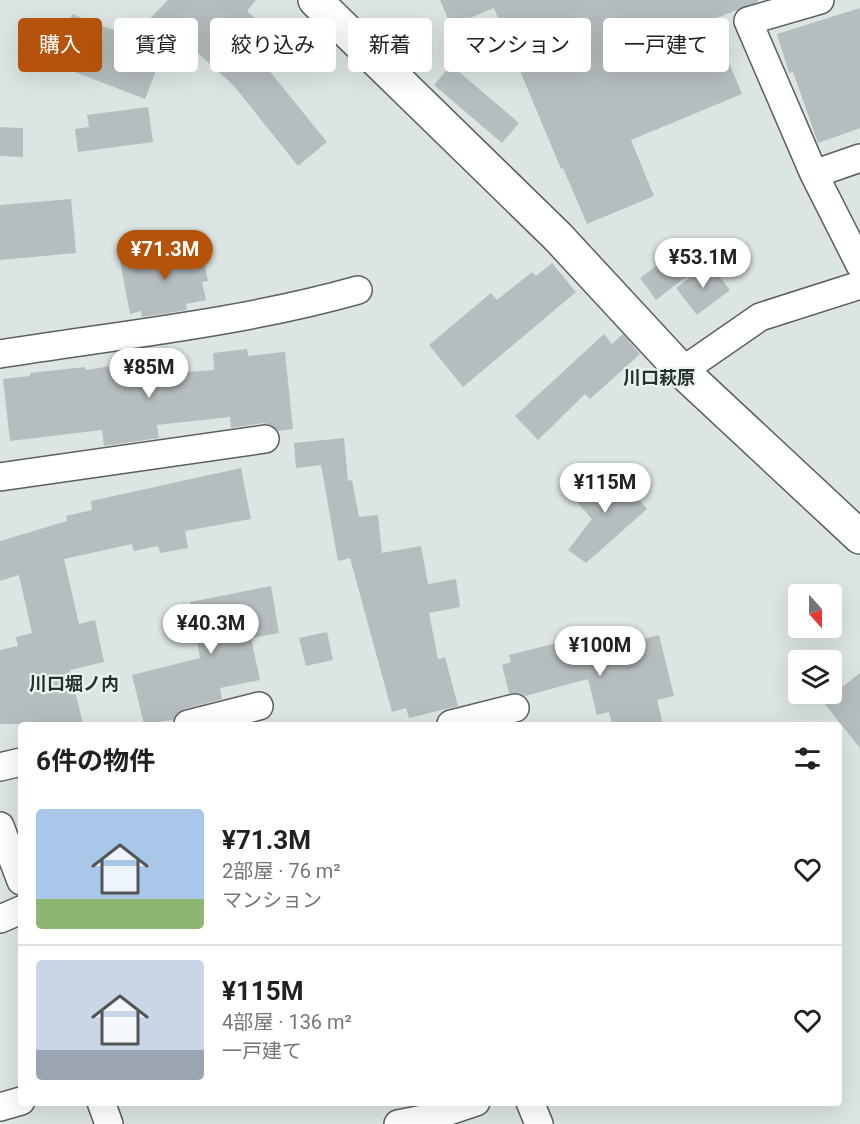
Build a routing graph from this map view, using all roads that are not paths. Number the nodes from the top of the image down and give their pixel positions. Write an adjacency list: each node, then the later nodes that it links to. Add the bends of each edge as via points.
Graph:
1 (315, 0): 10 (street, via 558,237)
2 (820, 0): 3 (street)
3 (747, 11): 5 (street)
4 (860, 158): 5 (street)
5 (814, 174): 6 (street)
6 (860, 265)
7 (860, 285): 10 (street, via 760,317)
8 (358, 290): 9 (street, via 297,307 195,326)
9 (0, 354)
10 (682, 371): 13 (street)
11 (265, 439): 12 (street)
12 (0, 477)
13 (860, 537)
14 (259, 706): 16 (street)
15 (515, 708): 17 (street)
16 (196, 722)
17 (459, 722)
18 (18, 763): 19 (street)
19 (0, 766)
20 (0, 805): 21 (street)
21 (0, 816)
22 (0, 826): 23 (street)
23 (18, 873)
24 (18, 911): 25 (street)
25 (0, 919)
26 (18, 1102): 30 (street)
27 (102, 1106): 31 (street)
28 (464, 1106): 32 (street)
29 (532, 1106): 33 (street)
30 (0, 1107)
31 (109, 1124)
32 (398, 1124)
33 (539, 1124)

